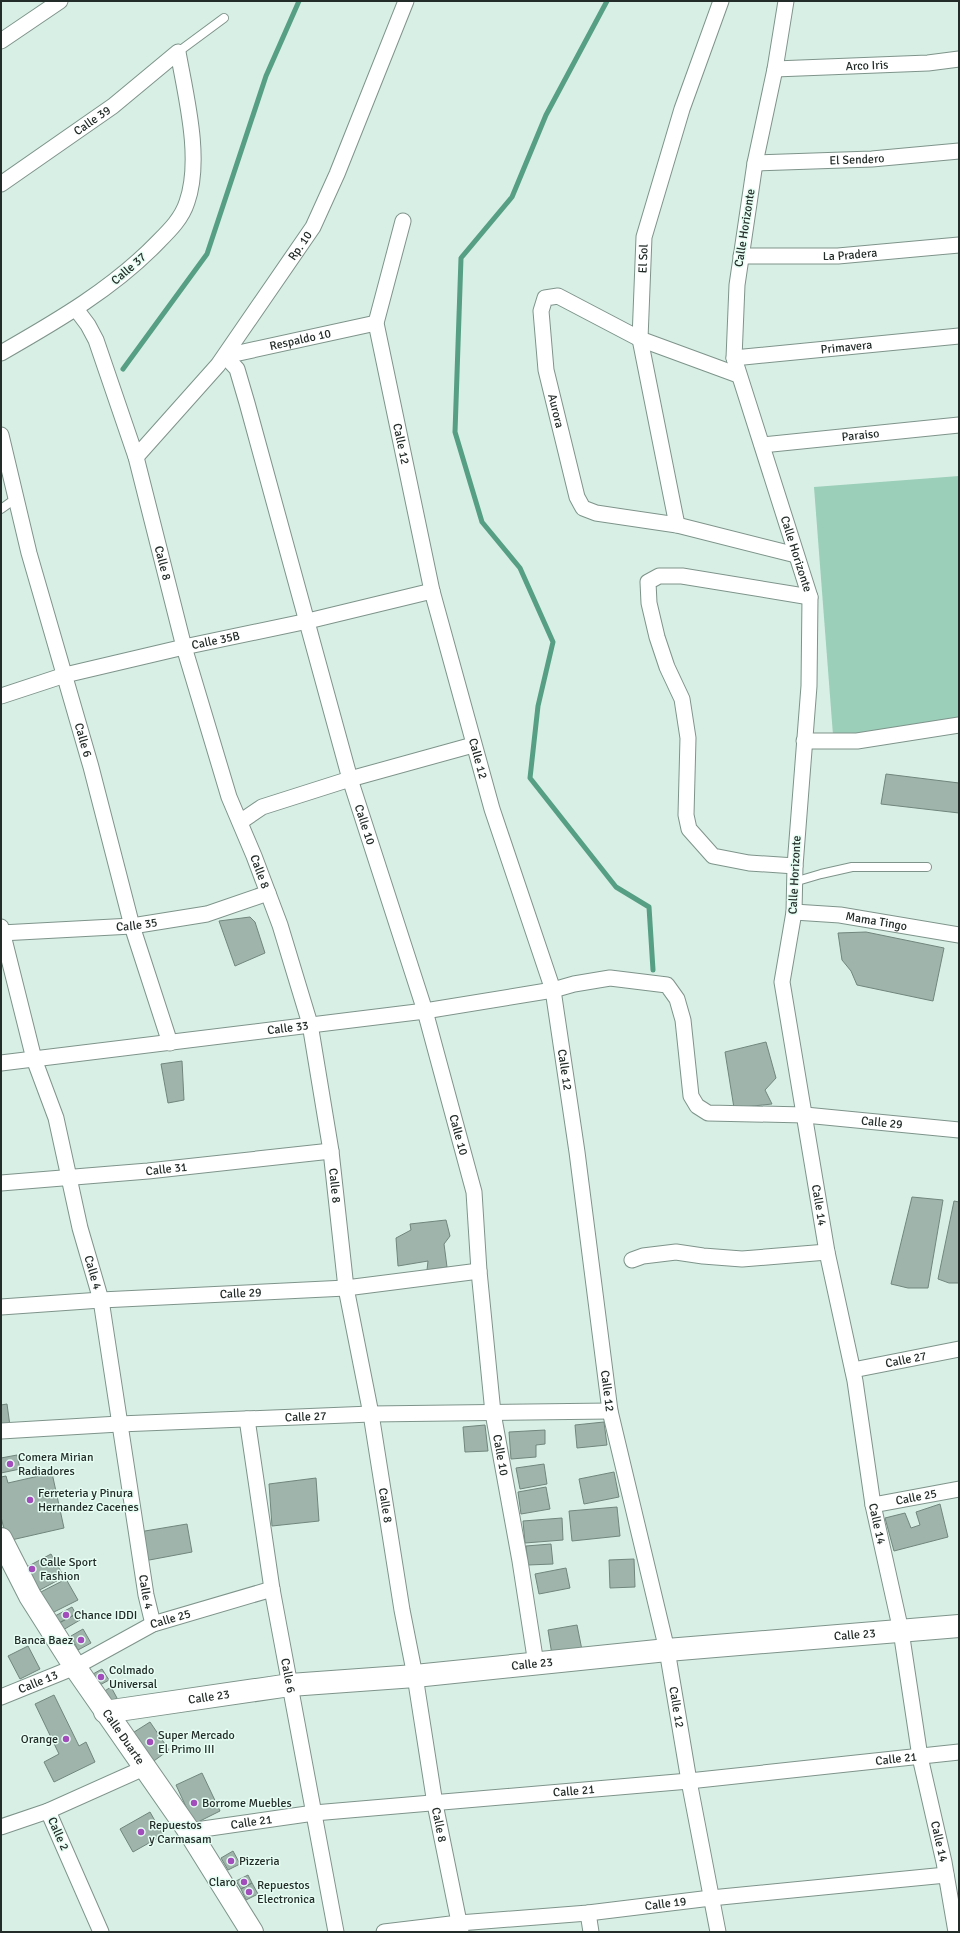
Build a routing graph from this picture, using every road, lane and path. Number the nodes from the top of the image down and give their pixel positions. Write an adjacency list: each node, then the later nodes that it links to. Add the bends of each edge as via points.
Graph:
1 (60, 1): 6 (street)
2 (406, 1): 21 (street, Rp. 10, via 337,174 313,227)
3 (721, 1): 19 (street, El Sol, via 682,109 644,237)
4 (786, 1): 9 (street, Calle Horizonte)
5 (224, 18): 7 (lane)
6 (1, 41)
7 (178, 52): 12 (street, Calle 39, via 112,106); 16 (street, Calle 37, via 193,138 192,179 187,203 176,224 120,278)
8 (959, 59): 9 (street, Arco Iris, via 928,63)
9 (775, 69): 11 (street, Calle Horizonte)
10 (959, 151): 11 (street, El Sendero, via 872,159)
11 (755, 163): 15 (street, Calle Horizonte)
12 (1, 184)
13 (403, 221): 17 (street, Calle 12)
14 (959, 245): 15 (street, La Pradera, via 838,256)
15 (741, 256): 22 (street, Calle Horizonte, via 737,285)
16 (76, 309): 20 (street, Calle 37); 27 (street, Calle 8, via 96,340)
17 (376, 323): 21 (street, Respaldo 10); 32 (street, Calle 12)
18 (959, 336): 22 (street, Primavera)
19 (640, 339): 23 (street); 30 (street, El Sol); 30 (street, Aurora, via 558,296 546,298 541,311 546,370 577,497 583,508 596,513)
20 (1, 353)
21 (225, 356): 27 (street, Rp. 10); 34 (street, Calle 10, via 237,369)
22 (734, 358): 23 (street, Calle Horizonte)
23 (738, 375): 26 (street, Calle Horizonte)
24 (959, 425): 26 (street, Paraiso)
25 (1, 435): 28 (street, Calle 6)
26 (762, 445): 31 (street, Calle Horizonte)
27 (136, 457): 35 (street, Calle 8)
28 (15, 499): 29 (lane); 36 (street, Calle 6, via 28,553)
29 (1, 508)
30 (677, 525): 31 (street)
31 (796, 555): 33 (street, Calle Horizonte)
32 (432, 591): 34 (street, Calle 35B); 40 (street, Calle 12)
33 (810, 597): 39 (street, Calle Horizonte, via 809,686); 43 (street, via 682,576 660,576 648,582 649,603 657,637 682,699 688,738 686,815 689,829 713,856 749,863)
34 (308, 621): 35 (street, Calle 35B); 41 (street, Calle 10)
35 (184, 647): 36 (street, Calle 35B); 42 (street, Calle 8, via 229,797)
36 (65, 675): 37 (street, Calle 35B); 48 (street, Calle 6)
37 (1, 696)
38 (959, 725): 39 (street, via 857,741)
39 (804, 741): 43 (street, Calle Horizonte)
40 (474, 745): 41 (street); 52 (street, Calle 12, via 492,809)
41 (350, 779): 42 (street, via 262,807); 53 (street, Calle 10)
42 (240, 822): 46 (street, Calle 8)
43 (795, 866): 45 (street, Calle Horizonte)
44 (927, 867): 45 (lane, via 852,867)
45 (794, 882): 47 (street, Calle Horizonte)
46 (268, 893): 48 (street, Calle 35, via 207,914); 54 (street, Calle 8)
47 (794, 912): 50 (street, Mama Tingo, via 840,915); 58 (street, Calle Horizonte, via 782,982)
48 (132, 926): 49 (street, Calle 35); 55 (street, Calle 6)
49 (2, 931): 56 (street, Calle 4)
50 (959, 935)
51 (574, 984): 52 (street, Calle 33); 58 (street, Calle 29, via 610,978 666,985 677,999 683,1020 691,1096 697,1106 708,1113)
52 (553, 990): 53 (street, Calle 33); 71 (street, Calle 12, via 577,1152)
53 (425, 1011): 54 (street, Calle 33); 65 (street, Calle 10, via 474,1192)
54 (310, 1024): 55 (street, Calle 33); 60 (street, Calle 8)
55 (170, 1043): 56 (street, Calle 33)
56 (34, 1059): 57 (street, Calle 33); 61 (street, Calle 4, via 56,1118)
57 (1, 1063)
58 (805, 1115): 59 (street, Calle 29); 63 (street, Calle 14)
59 (959, 1130)
60 (331, 1151): 61 (street, Calle 31); 66 (street, Calle 8)
61 (68, 1178): 62 (street, Calle 31); 67 (street, Calle 4)
62 (1, 1183)
63 (827, 1252): 64 (street, via 742,1259 676,1252); 70 (street, Calle 14)
64 (632, 1260)
65 (479, 1271): 66 (street, Calle 29); 72 (street, Calle 10)
66 (346, 1288): 67 (street, Calle 29); 73 (street, Calle 8)
67 (101, 1300): 68 (street, Calle 29); 75 (street, Calle 4)
68 (1, 1307)
69 (959, 1350): 70 (street, Calle 27)
70 (853, 1370): 78 (street, Calle 14)
71 (610, 1411): 72 (street, Calle 27); 84 (street, Calle 12)
72 (493, 1413): 73 (street, Calle 27); 85 (street, Calle 10)
73 (371, 1414): 74 (street, Calle 27); 87 (street, Calle 8)
74 (247, 1419): 75 (street, Calle 27); 80 (street, Calle 6)
75 (119, 1424): 76 (street, Calle 27); 81 (street, Calle 4, via 146,1595)
76 (1, 1431)
77 (959, 1489): 78 (street, Calle 25)
78 (873, 1505): 83 (street, Calle 14)
79 (2, 1543): 86 (street, Calle Duarte, via 30,1596)
80 (272, 1589): 81 (street, Calle 25); 88 (street, Calle 6)
81 (153, 1624): 86 (street, Calle 25)
82 (959, 1626): 83 (street, Calle 23)
83 (901, 1631): 84 (street, Calle 23); 92 (street, Calle 14)
84 (667, 1650): 85 (street, Calle 23); 94 (street, Calle 12)
85 (536, 1664): 87 (street, Calle 23)
86 (75, 1667): 89 (street, Calle 13); 90 (street, Calle Duarte)
87 (415, 1676): 88 (street, Calle 23); 95 (street, Calle 8)
88 (290, 1685): 90 (street, Calle 23); 97 (street, Calle 6)
89 (1, 1697)
90 (106, 1712): 93 (street, Calle Duarte)
91 (959, 1752): 92 (street, Calle 21)
92 (920, 1757): 94 (street, Calle 21); 100 (street, Calle 14)
93 (144, 1768): 96 (street, Calle 2); 99 (street, Calle Duarte)
94 (689, 1781): 95 (street, Calle 21); 101 (street, Calle 12)
95 (435, 1804): 97 (street, Calle 21); 103 (street, Calle 8)
96 (48, 1811): 98 (street); 104 (street, Calle 2)
97 (314, 1813): 99 (street, Calle 21); 106 (street, Calle 6)
98 (1, 1827)
99 (189, 1830): 105 (street, Calle Duarte)
100 (946, 1875): 101 (street, Calle 19); 110 (street, Calle 14)
101 (711, 1898): 102 (street, Calle 19); 109 (street, Calle 12)
102 (588, 1913): 103 (street, Calle 19); 108 (street)
103 (460, 1927): 107 (street, Calle 19)
104 (101, 1932)
105 (252, 1932)
106 (336, 1932)
107 (384, 1932)
108 (591, 1932)
109 (718, 1932)
110 (956, 1932)

